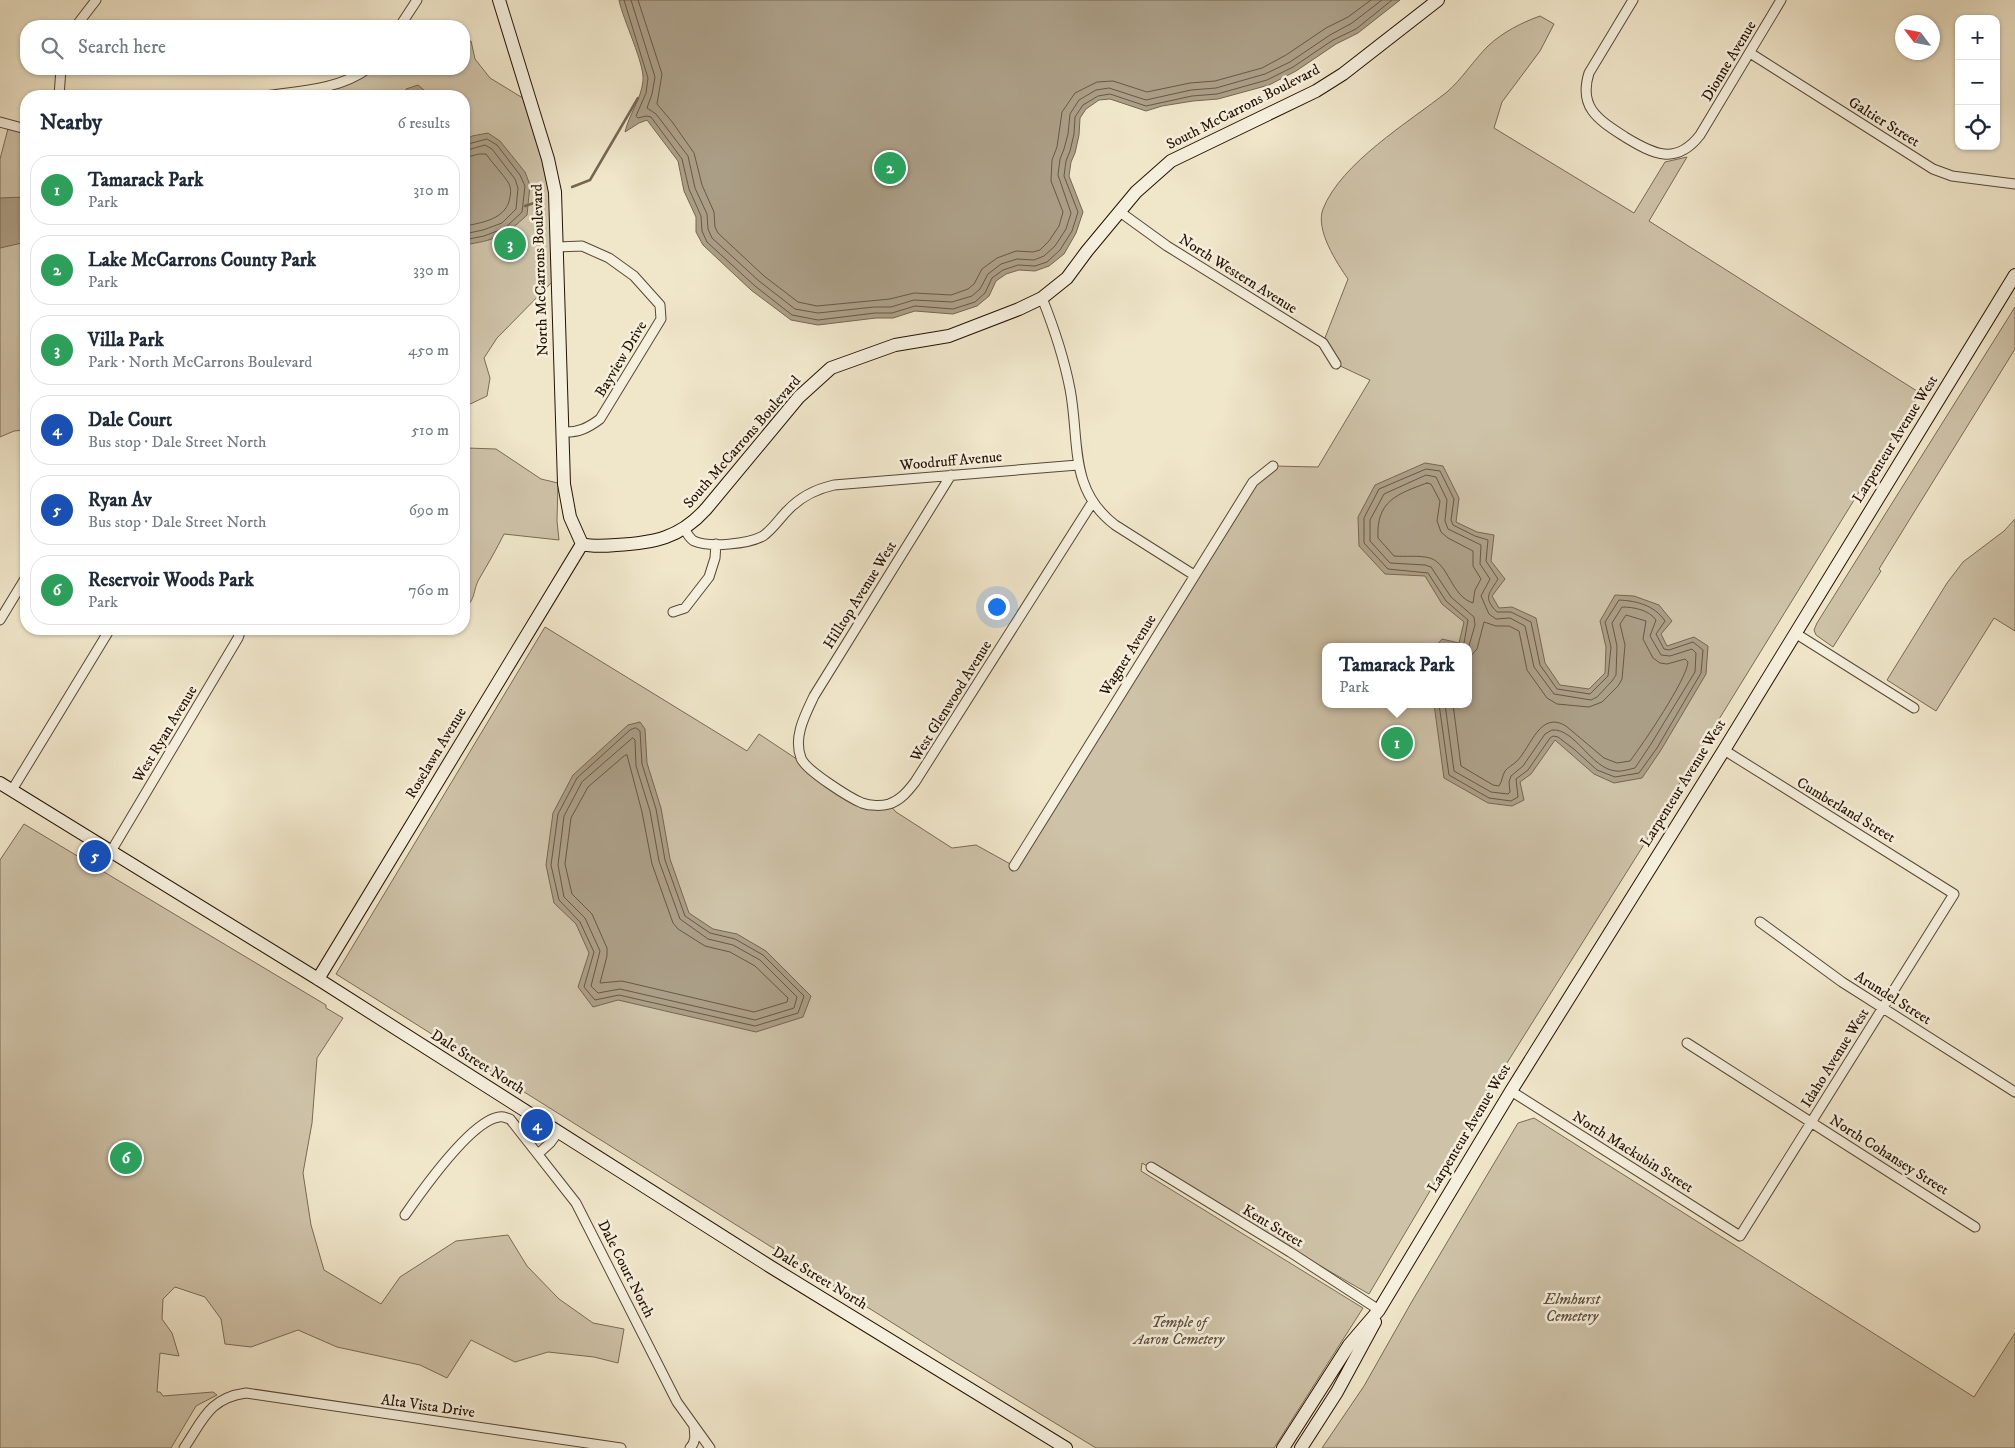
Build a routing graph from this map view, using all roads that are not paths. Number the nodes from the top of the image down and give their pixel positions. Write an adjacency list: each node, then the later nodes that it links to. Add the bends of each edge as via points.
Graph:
1 (96, 0): 7 (street)
2 (417, 0): 8 (street)
3 (499, 0): 18 (main road, North McCarrons Boulevard, via 553,179)
4 (1438, 0): 17 (main road, South McCarrons Boulevard, via 1343,74 1316,91 1171,161 1142,186)
5 (1633, 0): 9 (street, Dionne Avenue, via 1592,68 1586,92 1591,110 1605,124 1651,152 1670,154 1687,148 1700,135)
6 (1781, 0): 9 (street, Dionne Avenue)
7 (81, 20)
8 (404, 20)
9 (1750, 53): 16 (street, Galtier Street, via 1933,169 1952,176)
10 (60, 75): 12 (street)
11 (359, 75): 13 (street, via 337,84)
12 (59, 90)
13 (301, 90)
14 (0, 122): 15 (street)
15 (20, 127)
16 (2015, 184)
17 (1120, 212): 20 (main road, South McCarrons Boulevard, via 1067,278); 21 (street, North Western Avenue, via 1167,246 1323,343)
18 (557, 247): 22 (main road, North McCarrons Boulevard); 22 (street, Bayview Drive, via 582,246 609,258 634,276 660,305 661,319 600,419 588,428)
19 (2015, 275): 34 (main road, Larpenteur Avenue West)
20 (1042, 298): 23 (street, via 1056,335 1070,390); 27 (main road, South McCarrons Boulevard, via 949,336 895,345 831,368 799,397 706,509)
21 (1336, 364)
22 (562, 432): 28 (main road, North McCarrons Boulevard, via 566,503)
23 (1078, 465): 25 (street, Woodruff Avenue); 26 (street)
24 (1273, 466): 30 (street, Wagner Avenue, via 1253,482)
25 (951, 475): 29 (street, Woodruff Avenue, via 843,483 821,488 798,501 764,535 744,542); 41 (street, Hilltop Avenue West, via 814,696 799,733 801,760 813,773 862,803)
26 (1092, 504): 30 (street, via 1115,525); 41 (street, West Glenwood Avenue, via 915,782 903,796)
27 (684, 529): 28 (main road, South McCarrons Boulevard, via 646,544); 29 (street, Woodruff Avenue, via 694,540)
28 (582, 544): 46 (main road, Roselawn Avenue)
29 (716, 544): 32 (street, via 709,577 685,608)
30 (1194, 575): 43 (street, Wagner Avenue)
31 (20, 587): 33 (street)
32 (673, 612)
33 (0, 620)
34 (1795, 633): 37 (street); 38 (main road, Larpenteur Avenue West)
35 (106, 635): 40 (street)
36 (239, 635): 42 (street, West Ryan Avenue)
37 (1914, 708)
38 (1724, 750): 44 (street, Cumberland Street); 49 (main road, Larpenteur Avenue West)
39 (0, 783): 40 (main road, Dale Street North)
40 (12, 790): 42 (main road, Dale Street North)
41 (889, 804)
42 (110, 853): 46 (main road, Dale Street North)
43 (1014, 866)
44 (1954, 894): 47 (street, Idaho Avenue West)
45 (1760, 922): 47 (street, Arundel Street)
46 (318, 979): 52 (main road, Dale Street North)
47 (1883, 1008): 50 (street, Arundel Street); 51 (street, Idaho Avenue West)
48 (1687, 1043): 51 (street, North Cohansey Street)
49 (1511, 1091): 57 (street, North Mackubin Street); 58 (main road, Larpenteur Avenue West)
50 (2015, 1092)
51 (1811, 1122): 56 (street, North Cohansey Street); 57 (street, Idaho Avenue West)
52 (558, 1132): 53 (street); 64 (main road, Dale Street North)
53 (538, 1154): 55 (street, Dale Court North, via 510,1119 501,1116 490,1119 457,1148); 59 (street, Dale Court North, via 576,1203 677,1402)
54 (1151, 1167): 58 (street, Kent Street)
55 (405, 1216)
56 (1975, 1227)
57 (1740, 1236)
58 (1379, 1310): 65 (main road, Larpenteur Avenue West, via 1349,1345); 66 (main road, Larpenteur Avenue West, via 1374,1326 1337,1392)
59 (694, 1427): 62 (street, via 696,1435); 63 (street, Dale Court North)
60 (184, 1448): 61 (street, Alta Vista Drive, via 216,1403 246,1393)
61 (621, 1448)
62 (690, 1448)
63 (710, 1448)
64 (1066, 1448)
65 (1283, 1448)
66 (1301, 1448)

